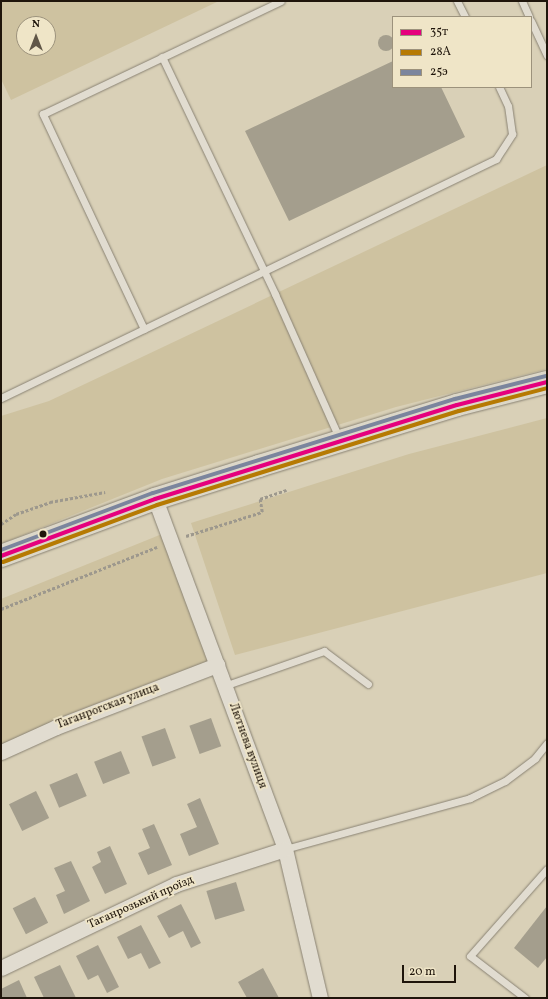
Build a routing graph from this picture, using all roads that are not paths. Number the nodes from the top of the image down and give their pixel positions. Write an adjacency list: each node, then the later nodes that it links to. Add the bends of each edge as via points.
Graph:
1 (281, 1): 8 (lane)
2 (457, 1): 4 (lane)
3 (522, 1): 5 (lane)
4 (464, 16)
5 (529, 16)
6 (532, 23): 7 (lane)
7 (547, 56)
8 (162, 57): 10 (lane); 11 (lane, via 42,114)
9 (499, 88): 10 (lane, via 508,106 512,134 496,159)
10 (264, 271): 11 (lane); 14 (lane)
11 (144, 329): 13 (lane)
12 (547, 382): 14 (highway)
13 (1, 398)
14 (340, 440): 15 (highway)
15 (155, 499): 16 (highway); 17 (street, Лютнева вулиця)
16 (1, 556)
17 (217, 665): 19 (street, Лютнева вулиця); 21 (street, Таганрогская улица, via 56,727)
18 (368, 684): 19 (lane, via 324,651)
19 (224, 686): 22 (street, Лютнева вулиця)
20 (547, 743): 22 (lane, via 535,758 505,781 470,798)
21 (1, 752)
22 (285, 849): 24 (street, Таганрозький проїзд, via 176,884); 25 (street, Лютнева вулиця)
23 (547, 869): 26 (lane, via 470,956)
24 (1, 968)
25 (320, 998)
26 (525, 998)

